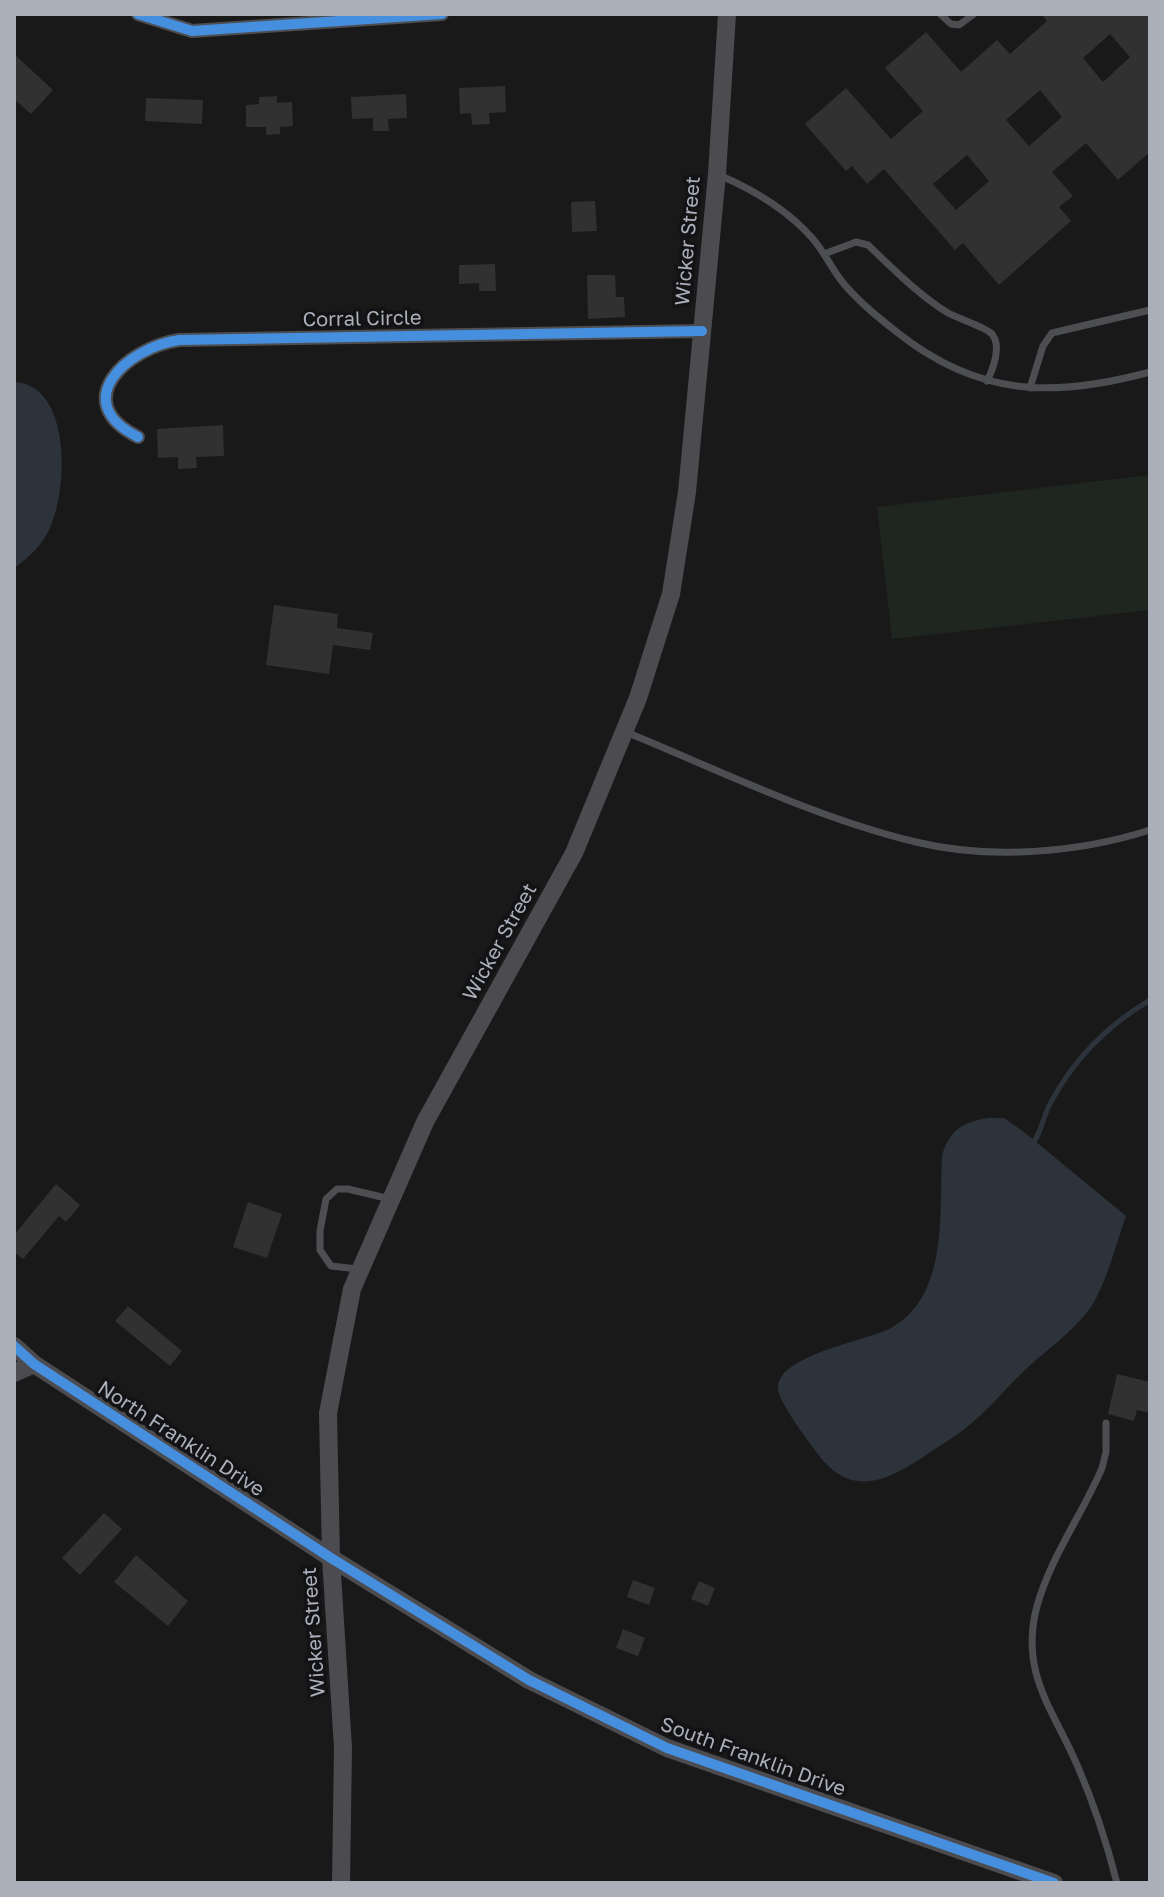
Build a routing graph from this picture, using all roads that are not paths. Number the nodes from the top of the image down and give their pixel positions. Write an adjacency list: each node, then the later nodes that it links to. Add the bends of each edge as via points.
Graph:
1 (138, 14): 6 (street, via 192,31)
2 (442, 14): 6 (street)
3 (727, 14): 7 (main road, Wicker Street)
4 (940, 14): 5 (lane, via 959,25)
5 (974, 14)
6 (374, 16)
7 (717, 174): 8 (lane, via 784,211); 10 (main road, Wicker Street)
8 (824, 254): 12 (lane, via 871,312 917,348); 12 (lane, via 856,242 868,245 929,300 991,332 996,341 994,367)
9 (1150, 310): 13 (lane, via 1052,333)
10 (702, 331): 14 (street, Corral Circle, via 162,342 132,357 110,381 109,414 119,428); 15 (main road, Wicker Street, via 671,594)
11 (1150, 372): 13 (lane, via 1100,384)
12 (987, 381): 13 (lane)
13 (1030, 388)
14 (138, 437)
15 (624, 731): 16 (lane, via 801,805 917,842 1014,851 1072,848); 17 (main road, Wicker Street, via 574,853 425,1122)
16 (1150, 830)
17 (391, 1199): 18 (main road, Wicker Street); 18 (lane, via 337,1189 326,1199 320,1250 331,1266)
18 (360, 1270): 23 (main road, Wicker Street, via 328,1413)
19 (14, 1346): 20 (main road, North Franklin Drive)
20 (34, 1364): 21 (main road); 23 (main road, North Franklin Drive)
21 (14, 1373)
22 (1106, 1423): 26 (lane, via 1102,1468 1049,1573 1032,1638 1040,1688 1090,1795)
23 (331, 1558): 24 (main road, Wicker Street, via 343,1748); 25 (main road, South Franklin Drive, via 529,1680 667,1748)
24 (341, 1883)
25 (1054, 1883)
26 (1117, 1883)

